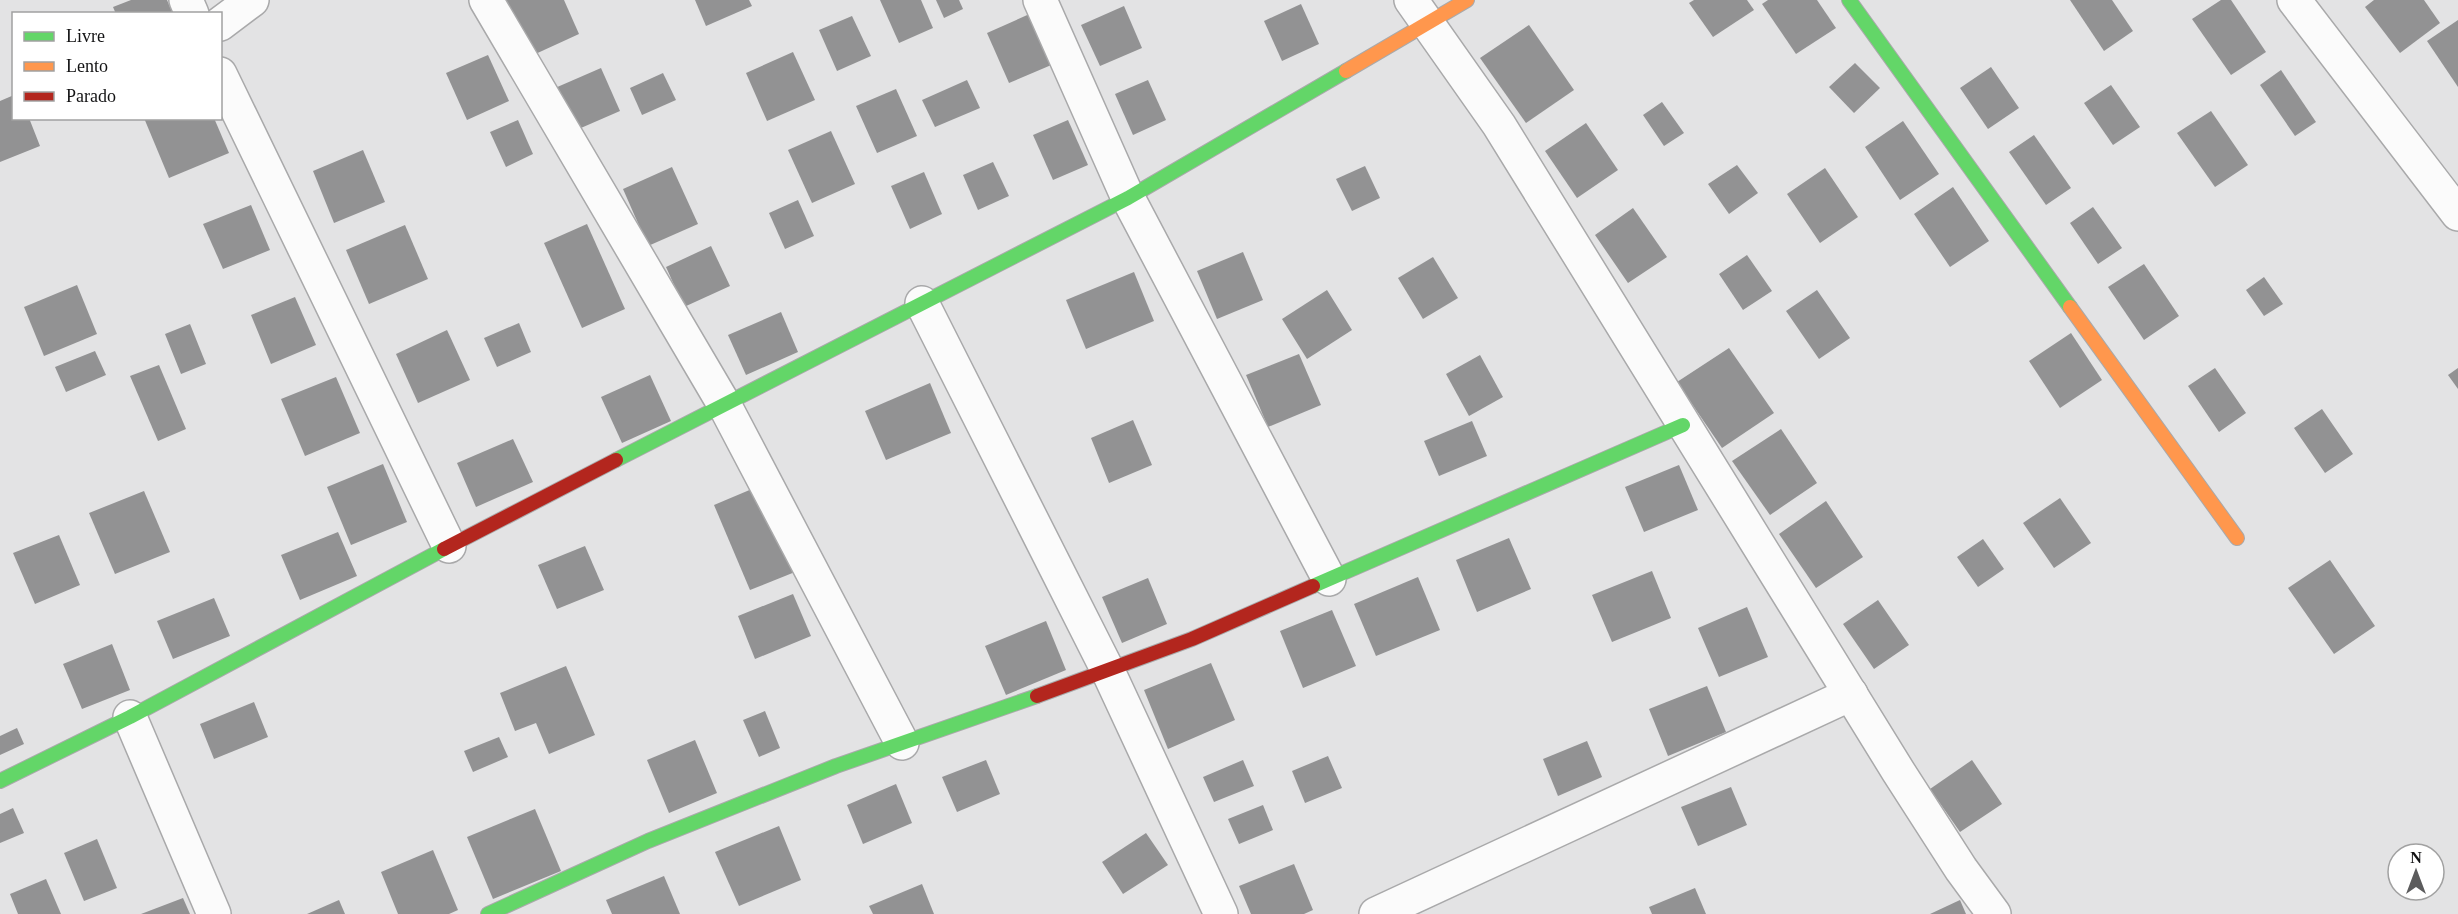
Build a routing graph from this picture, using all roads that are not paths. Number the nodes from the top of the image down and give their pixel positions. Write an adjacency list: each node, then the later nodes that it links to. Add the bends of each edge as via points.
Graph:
1 (252, 0): 8 (street)
2 (486, 0): 13 (street)
3 (1040, 0): 10 (street)
4 (1467, 0): 7 (street)
5 (1849, 0): 15 (street)
6 (2294, 0): 11 (street)
7 (1418, 12): 10 (street); 14 (street, via 1499,125)
8 (222, 22)
9 (222, 78): 16 (street)
10 (1128, 198): 12 (street); 17 (street)
11 (2458, 214)
12 (922, 303): 13 (street); 18 (street)
13 (725, 406): 16 (street); 21 (street)
14 (1683, 425): 17 (street); 19 (street)
15 (2236, 538)
16 (449, 546): 20 (street)
17 (1329, 579): 18 (street)
18 (1108, 671): 21 (street); 25 (street)
19 (1851, 694): 26 (street); 27 (street, via 1961,869)
20 (130, 717): 22 (street); 23 (street)
21 (902, 743): 24 (street, via 648,841)
22 (0, 781)
23 (214, 914)
24 (488, 914)
25 (1221, 914)
26 (1376, 914)
27 (1994, 914)

